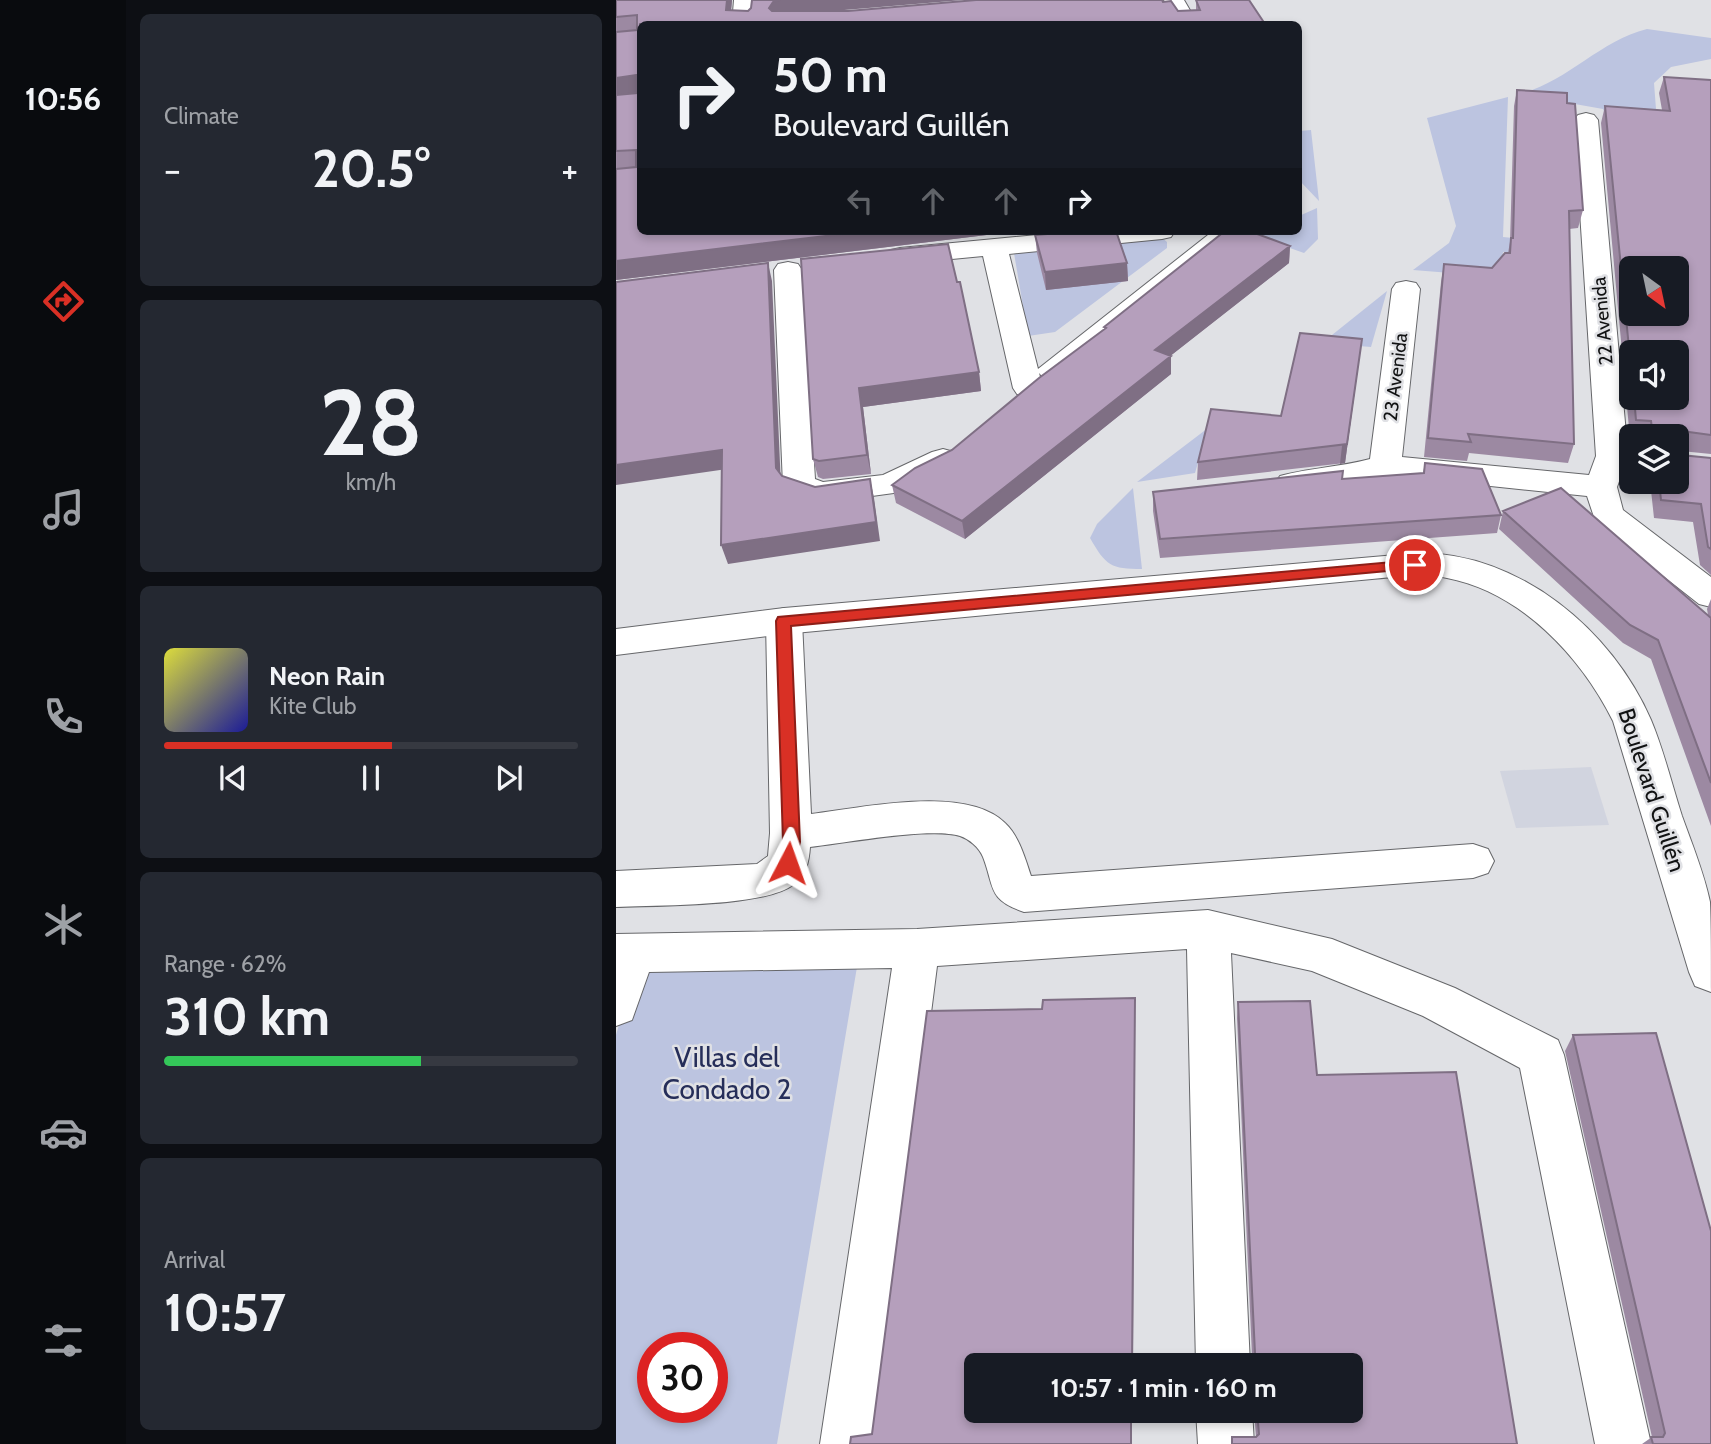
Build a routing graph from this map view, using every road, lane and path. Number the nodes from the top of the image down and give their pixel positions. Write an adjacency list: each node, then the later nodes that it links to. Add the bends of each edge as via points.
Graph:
1 (744, 0): 3 (street)
2 (1174, 0): 4 (street)
3 (742, 21)
4 (1186, 21)
5 (1586, 120): 12 (street, 22 Avenida)
6 (1120, 235): 8 (street)
7 (1224, 235): 8 (street, via 1017,397)
8 (994, 247): 9 (street)
9 (880, 257)
10 (788, 270): 13 (street, via 799,485 821,493 890,485 942,460)
11 (1406, 289): 15 (street, 23 Avenida)
12 (1619, 429)
13 (964, 442)
14 (1619, 461): 17 (street, 22 Avenida)
15 (1385, 465): 16 (street, via 1341,477); 17 (street)
16 (1259, 486)
17 (1601, 487): 18 (street, via 1608,515)
18 (1711, 595)
19 (784, 621): 20 (street, Boulevard Guillén); 21 (street); 27 (street, Boulevard Guillén, via 1372,567 1445,566 1480,576 1529,601 1558,623 1603,668 1620,694)
20 (616, 642)
21 (791, 833): 22 (street, via 938,816 958,818 995,839 1006,857 1011,886 1024,894); 23 (street, via 788,863 762,881)
22 (1472, 861)
23 (616, 889)
24 (1208, 929): 25 (street); 29 (street); 33 (street, via 1317,953 1439,1002 1542,1055)
25 (917, 948): 26 (street); 31 (street)
26 (624, 953): 28 (street)
27 (1711, 972)
28 (616, 1006)
29 (1223, 1353)
30 (1225, 1423): 32 (street)
31 (848, 1444)
32 (1226, 1444)
33 (1622, 1444)

